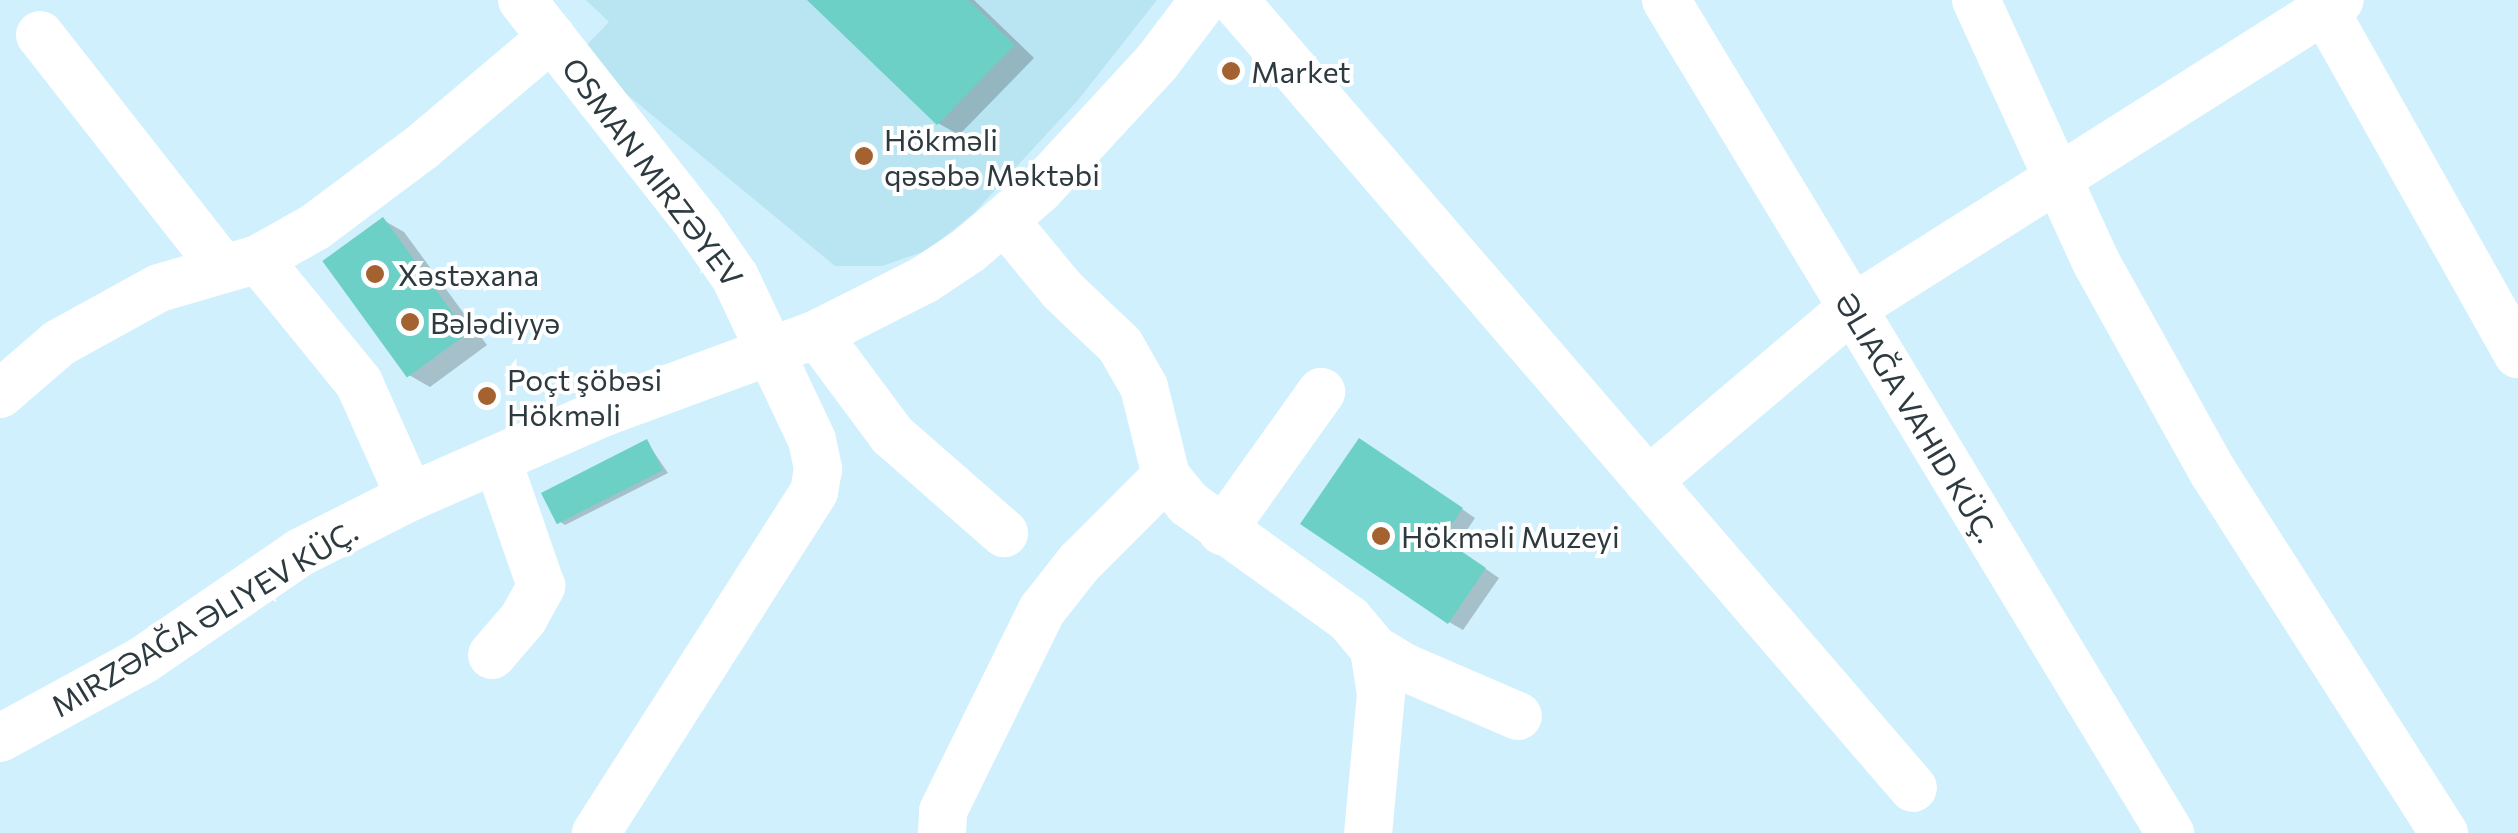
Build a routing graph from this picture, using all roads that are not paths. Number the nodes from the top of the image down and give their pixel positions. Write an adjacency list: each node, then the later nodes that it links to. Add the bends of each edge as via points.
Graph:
1 (522, 0): 8 (street, OSMAN MIRZƏYEV)
2 (1204, 0): 10 (street, MIRZƏAĞA ƏLIYEV KÜÇ., via 1157,62)
3 (1234, 0): 20 (street)
4 (1666, 0): 12 (street, ƏLIAĞA VAHID KÜÇ.)
5 (1976, 0): 9 (street)
6 (2328, 3): 9 (street); 15 (street)
7 (40, 35): 11 (street)
8 (552, 37): 11 (street, via 315,227); 14 (street, OSMAN MIRZƏYEV, via 699,225 735,277)
9 (2058, 176): 12 (street); 33 (street, via 2096,262 2213,472)
10 (1004, 221): 13 (street, MIRZƏAĞA ƏLIYEV KÜÇ., via 924,280); 19 (street, via 1120,345 1144,387)
11 (240, 263): 16 (street, via 159,288 59,343); 21 (street, via 360,383)
12 (1851, 309): 20 (street); 32 (street, ƏLIAĞA VAHID KÜÇ.)
13 (817, 334): 14 (street, MIRZƏAĞA ƏLIYEV KÜÇ.); 23 (street, via 892,435)
14 (772, 352): 18 (street, MIRZƏAĞA ƏLIYEV KÜÇ.); 29 (street, OSMAN MIRZƏYEV, via 812,440 814,492)
15 (2518, 354)
16 (1, 392)
17 (1321, 392): 22 (street)
18 (496, 459): 21 (street, MIRZƏAĞA ƏLIYEV KÜÇ.); 25 (street, via 540,586)
19 (1166, 476): 22 (street); 30 (street, via 1042,610 943,811)
20 (1648, 481): 28 (street)
21 (410, 497): 27 (street, MIRZƏAĞA ƏLIYEV KÜÇ., via 301,552 142,660)
22 (1222, 531): 24 (street, via 1349,619)
23 (1004, 533)
24 (1374, 649): 26 (street); 31 (street, via 1381,694)
25 (492, 656)
26 (1518, 716)
27 (0, 738)
28 (1913, 788)
29 (616, 827)
30 (942, 833)
31 (1368, 833)
32 (2170, 833)
33 (2444, 833)

